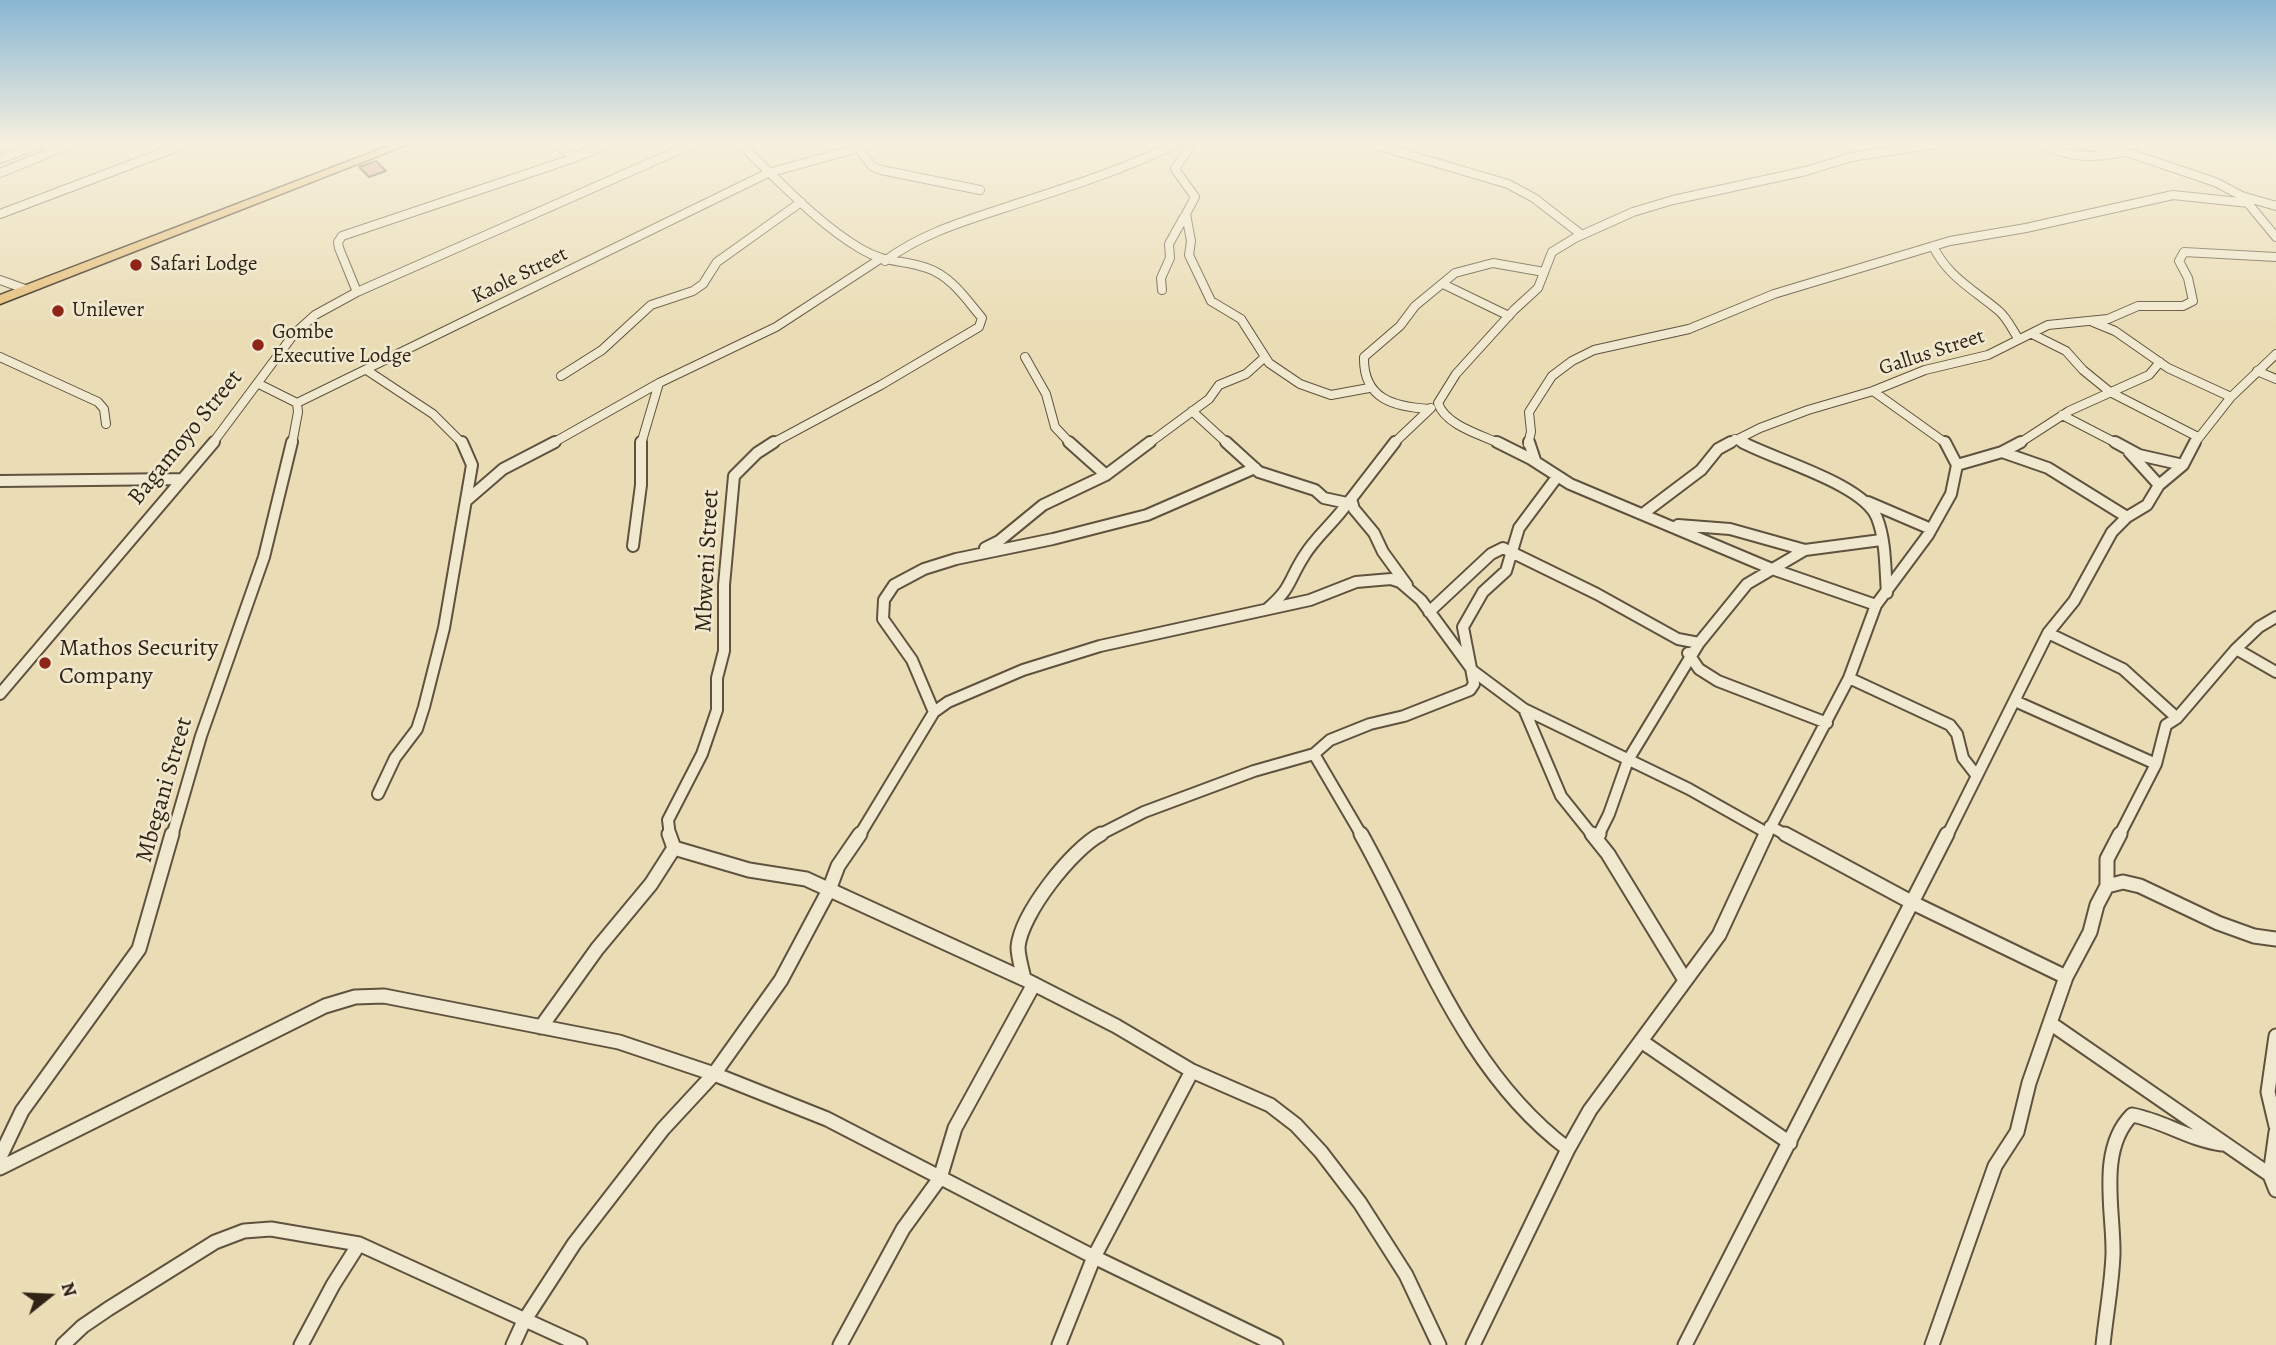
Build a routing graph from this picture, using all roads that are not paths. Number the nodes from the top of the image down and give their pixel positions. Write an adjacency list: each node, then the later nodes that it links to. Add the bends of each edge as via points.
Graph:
1 (22, 206): 14 (street)
2 (242, 206): 24 (main road)
3 (432, 206): 26 (street, via 342,236 339,248)
4 (553, 206): 26 (street, Bagamoyo Street)
5 (701, 206): 39 (street, Kaole Street)
6 (796, 206): 41 (street, via 717,262 703,284 642,310 603,350)
7 (806, 206): 20 (street, Mbweni Street)
8 (1011, 206): 20 (street, via 956,224)
9 (1190, 206): 15 (street)
10 (1544, 206): 16 (street)
11 (1654, 206): 16 (street)
12 (2125, 206): 18 (street)
13 (2250, 206): 17 (street)
14 (0, 214)
15 (1186, 214): 25 (street, via 1169,244); 37 (street, via 1189,255 1208,297 1241,319)
16 (1582, 235): 21 (street, via 1552,252)
17 (2276, 237)
18 (1933, 246): 32 (street, via 1941,263 2001,313); 58 (street, via 1774,294 1689,329 1584,354 1552,376 1529,412 1528,445)
19 (2276, 257): 29 (street, Gallus Street, via 2183,252 2179,261 2192,293 2189,304 2138,306)
20 (883, 260): 43 (street, via 776,327); 107 (street, Mbweni Street, via 937,272 982,322 881,385 769,444 734,476 717,710 702,754 668,820)
21 (1544, 272): 23 (street, via 1493,262 1455,273); 28 (street, via 1538,288)
22 (0, 280): 24 (street)
23 (1443, 284): 28 (street); 45 (street, via 1364,357 1364,379)
24 (25, 289): 27 (main road)
25 (1162, 290)
26 (357, 292): 44 (street, Bagamoyo Street, via 305,322)
27 (0, 300)
28 (1509, 316): 50 (street, via 1452,378)
29 (2090, 321): 30 (street, Gallus Street); 38 (street, via 2115,331)
30 (2054, 325): 31 (street, Gallus Street); 33 (street)
31 (2032, 334): 32 (street, Gallus Street); 33 (street)
32 (2018, 338): 46 (street, Gallus Street, via 1988,355 1925,370)
33 (2066, 351): 47 (street)
34 (2276, 354): 40 (street)
35 (0, 357): 53 (street, via 89,396 104,410)
36 (1025, 357): 62 (street, via 1046,394 1059,434)
37 (1265, 357): 45 (street, via 1275,368 1322,393 1337,395); 51 (street, via 1246,374 1219,385)
38 (2160, 362): 47 (street, via 2149,375); 48 (street)
39 (368, 370): 49 (street, Kaole Street); 69 (street, via 466,447 472,466)
40 (2257, 371): 42 (street); 48 (street)
41 (561, 376)
42 (2276, 379)
43 (659, 383): 69 (street, via 503,469); 75 (street, via 641,440)
44 (259, 384): 49 (street); 64 (street, Bagamoyo Street)
45 (1369, 388): 50 (street, via 1401,406)
46 (1873, 391): 55 (street, Gallus Street); 59 (street, via 1946,443)
47 (2110, 392): 52 (street); 54 (street)
48 (2231, 397): 54 (street)
49 (297, 403): 126 (street, Mbegani Street, via 288,462 264,557 201,736 138,949 22,1111)
50 (1434, 406): 58 (street, via 1452,420); 67 (street, via 1393,444)
51 (1192, 411): 61 (street); 62 (street)
52 (2062, 415): 56 (street); 57 (street)
53 (106, 424)
54 (2198, 437): 60 (street)
55 (1735, 439): 68 (street); 70 (street, Gallus Street)
56 (2128, 450): 60 (street); 66 (street)
57 (2002, 452): 59 (street); 71 (street, via 2048,468)
58 (1537, 463): 63 (street)
59 (1957, 465): 73 (street, via 1951,494)
60 (2183, 465): 66 (street)
61 (1255, 468): 67 (street, via 1315,489 1324,498); 78 (street, via 1151,514 1034,544)
62 (1106, 475): 78 (street, via 1043,505 999,541)
63 (1557, 477): 70 (street); 76 (street, via 1519,528)
64 (182, 479): 65 (street); 94 (street, Bagamoyo Street)
65 (0, 481)
66 (2159, 485): 71 (street, via 2147,505)
67 (1349, 501): 80 (street); 83 (street, via 1304,555 1286,593)
68 (1868, 502): 73 (street); 74 (street)
69 (464, 503): 104 (street, via 444,628 424,708)
70 (1644, 513): 72 (street)
71 (2127, 517): 86 (street, via 2112,532 2074,601)
72 (1670, 524): 77 (street, via 1730,529); 79 (street)
73 (1931, 529): 81 (street)
74 (1881, 540): 77 (street); 81 (street)
75 (633, 546)
76 (1511, 550): 84 (street, via 1503,548 1491,554); 87 (street); 91 (street, via 1506,571 1483,592 1463,627)
77 (1805, 550): 79 (street)
78 (974, 553): 97 (street, via 919,573 895,585 885,596 884,624 912,660)
79 (1772, 569): 82 (street); 88 (street, via 1741,590)
80 (1412, 593): 83 (street, via 1391,579 1369,580); 84 (street)
81 (1887, 593): 82 (street)
82 (1876, 606): 93 (street)
83 (1266, 610): 97 (street, via 1100,646 1023,670)
84 (1429, 612): 91 (street)
85 (2276, 617): 89 (street)
86 (2048, 633): 95 (street); 98 (street, via 2123,669)
87 (1678, 639): 88 (street); 90 (street)
88 (1699, 643): 90 (street)
89 (2236, 649): 92 (street); 98 (street)
90 (1691, 657): 99 (street, via 1699,669 1718,681); 101 (street)
91 (1473, 671): 96 (street); 100 (street, via 1474,684 1462,695 1330,740)
92 (2276, 672)
93 (1849, 678): 99 (street); 103 (street, via 1950,725 1963,758)
94 (0, 694)
95 (2015, 701): 102 (street); 103 (street)
96 (1524, 709): 101 (street); 106 (street, via 1552,780)
97 (934, 712): 109 (street, via 838,866)
98 (2177, 718): 102 (street, via 2166,725)
99 (1827, 723): 105 (street)
100 (1314, 754): 114 (street, via 1144,812 1087,841 1058,874 1021,934 1018,948); 125 (street, via 1390,887 1452,1011 1486,1065 1551,1139)
101 (1628, 760): 105 (street); 106 (street)
102 (2156, 764): 108 (street, via 2107,859)
103 (1977, 776): 110 (street)
104 (378, 794)
105 (1769, 829): 110 (street); 113 (street, via 1718,935)
106 (1596, 839): 113 (street)
107 (674, 848): 109 (street, via 749,870 798,877); 116 (street, via 659,877 603,940)
108 (2107, 886): 111 (street, via 2140,886 2218,923); 112 (street)
109 (829, 890): 114 (street); 120 (street, via 781,980)
110 (1913, 903): 112 (street); 123 (street)
111 (2276, 939)
112 (2066, 977): 115 (street)
113 (1685, 980): 118 (street)
114 (1029, 981): 119 (street); 129 (street, via 955,1128)
115 (2050, 1023): 124 (street); 144 (street, via 2017,1132 1995,1166)
116 (541, 1027): 120 (street, via 619,1042); 127 (street, via 384,996 355,997 325,1006)
117 (2276, 1036): 121 (street, via 2268,1092)
118 (1641, 1041): 123 (street); 125 (street, via 1590,1110)
119 (1192, 1071): 132 (street); 142 (street, via 1270,1105 1321,1152 1406,1275)
120 (714, 1074): 129 (street, via 827,1119); 133 (street, via 610,1195)
121 (2276, 1126)
122 (2276, 1132): 128 (street)
123 (1790, 1143): 134 (street)
124 (2222, 1144): 128 (street); 145 (street, via 2198,1140 2143,1116 2132,1115 2123,1124 2110,1168 2113,1253)
125 (1568, 1149): 143 (street)
126 (0, 1157)
127 (0, 1168)
128 (2273, 1177): 130 (street)
129 (940, 1178): 132 (street); 139 (street, via 902,1229)
130 (2276, 1190)
131 (359, 1244): 133 (street); 135 (street, via 271,1229 227,1236 108,1309); 136 (street)
132 (1094, 1257): 140 (street); 141 (street)
133 (524, 1321): 137 (street); 138 (street)
134 (1688, 1344)
135 (62, 1345)
136 (301, 1345)
137 (513, 1345)
138 (580, 1345)
139 (840, 1345)
140 (1059, 1345)
141 (1276, 1345)
142 (1439, 1345)
143 (1473, 1345)
144 (1933, 1345)
145 (2103, 1345)

